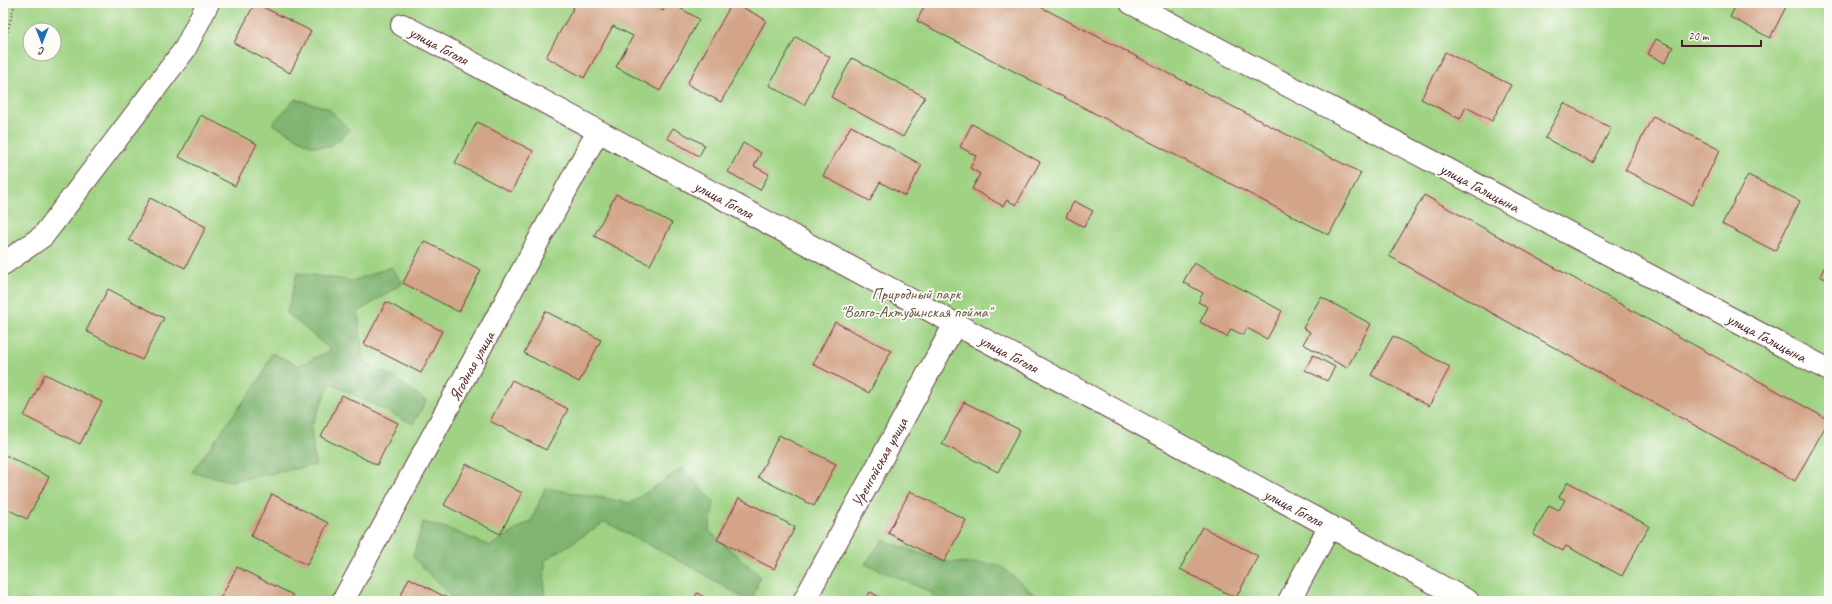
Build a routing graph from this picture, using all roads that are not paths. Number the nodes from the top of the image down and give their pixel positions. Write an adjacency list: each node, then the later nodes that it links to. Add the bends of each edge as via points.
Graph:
1 (208, 3): 5 (street, via 185,49 43,236)
2 (1132, 3): 7 (street, улица Галицына)
3 (402, 25): 4 (street, улица Гоголя)
4 (598, 131): 6 (street, улица Гоголя); 9 (street, Ягодная улица)
5 (3, 264)
6 (955, 324): 8 (street, улица Гоголя); 10 (street, Уренгойская улица)
7 (1829, 370)
8 (1330, 526): 11 (street); 12 (street, улица Гоголя)
9 (343, 601)
10 (804, 601)
11 (1289, 601)
12 (1468, 601)

